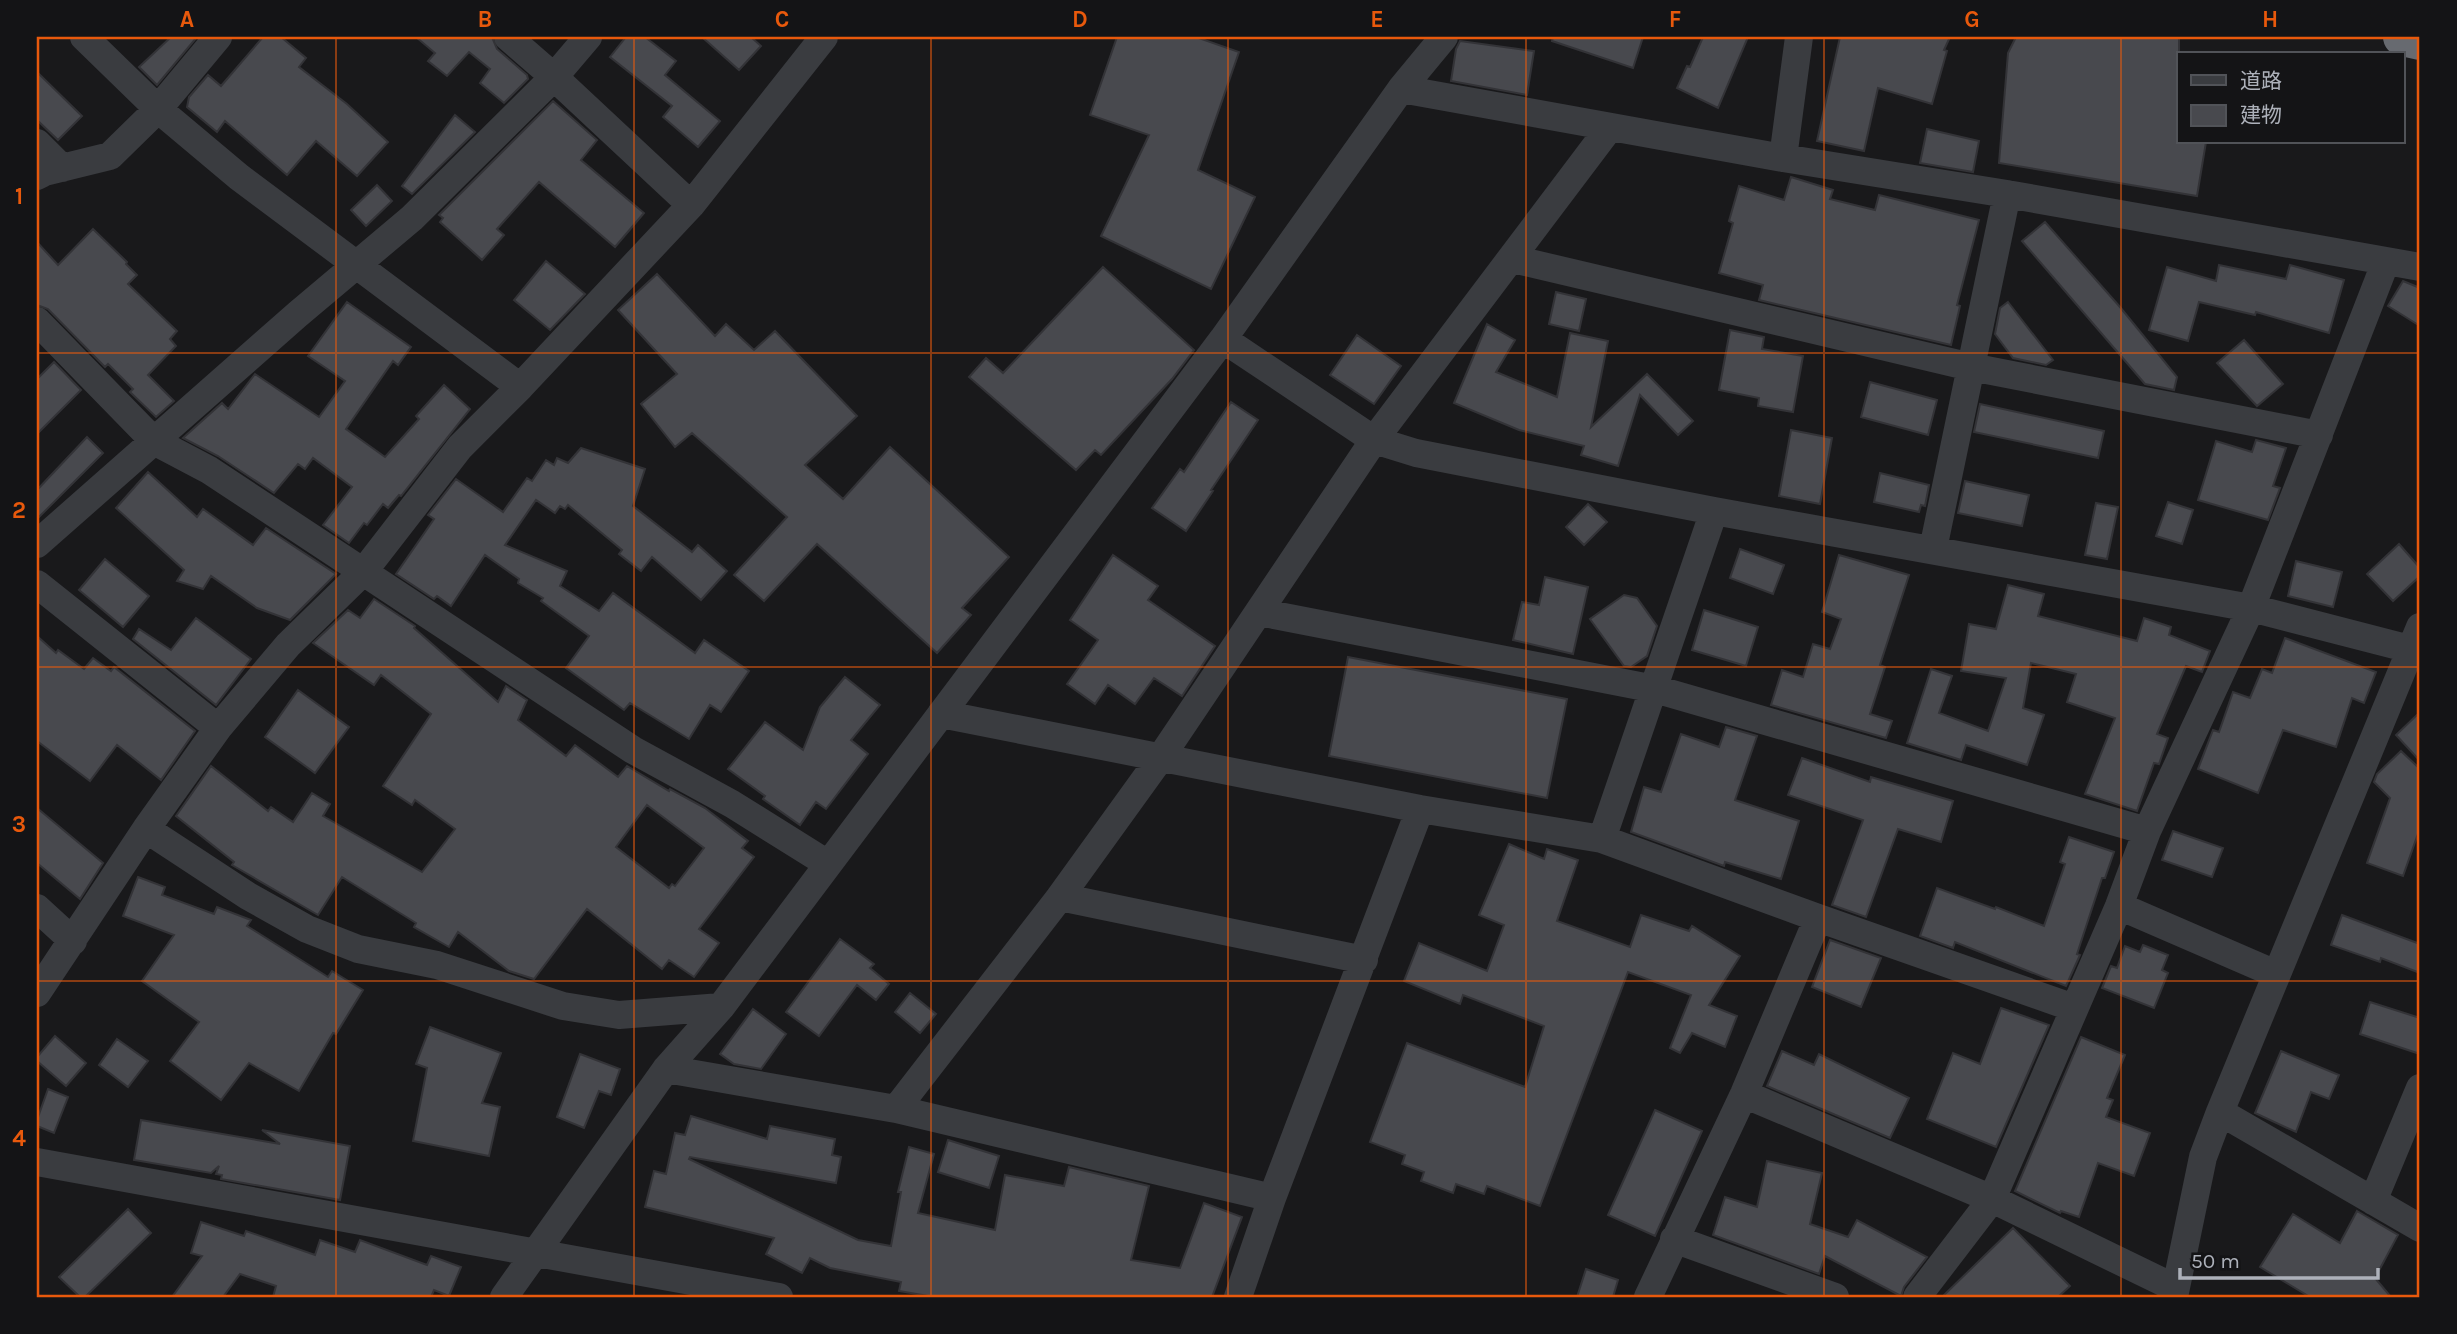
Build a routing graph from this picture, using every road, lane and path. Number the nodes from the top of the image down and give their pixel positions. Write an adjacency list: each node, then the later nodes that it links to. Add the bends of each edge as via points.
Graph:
1 (84, 37): 12 (street)
2 (218, 37): 12 (street)
3 (508, 37): 10 (street)
4 (588, 37): 10 (street)
5 (824, 37): 18 (street)
6 (1444, 37): 11 (street)
7 (1799, 37): 15 (street)
8 (2402, 37): 9 (highway)
9 (2420, 41)
10 (554, 77): 18 (street); 21 (street, via 412,218)
11 (1401, 89): 13 (street); 24 (street)
12 (158, 109): 16 (street, via 110,156); 21 (street)
13 (1610, 127): 15 (street); 19 (street)
14 (37, 143): 16 (street)
15 (1783, 158): 17 (street)
16 (49, 172)
17 (2007, 194): 20 (street); 25 (street)
18 (691, 205): 26 (street)
19 (1513, 259): 25 (street); 28 (street)
20 (2386, 261): 22 (street); 27 (street)
21 (356, 266): 26 (street); 29 (street)
22 (2420, 267)
23 (37, 321): 29 (street)
24 (1223, 339): 28 (street); 39 (street)
25 (1971, 367): 27 (street); 32 (street)
26 (520, 387): 33 (street, via 460,447)
27 (2319, 435): 35 (street)
28 (1374, 440): 30 (street, via 1416,453); 36 (street)
29 (153, 441): 31 (street); 33 (street, via 209,470)
30 (1714, 511): 32 (street); 38 (street)
31 (37, 544)
32 (1933, 549): 35 (street)
33 (365, 571): 40 (street, via 288,645); 46 (street, via 633,750)
34 (37, 584): 40 (street)
35 (2251, 608): 37 (street); 44 (street)
36 (1259, 612): 38 (street); 41 (street)
37 (2417, 644): 53 (street)
38 (1655, 689): 44 (street); 45 (street)
39 (941, 714): 41 (street); 46 (street)
40 (218, 728): 43 (street)
41 (1161, 757): 42 (street); 47 (street)
42 (1420, 809): 45 (street); 52 (street)
43 (146, 829): 51 (street); 55 (street, via 248,896 307,929 358,949 437,965 563,1006 619,1015)
44 (2147, 831): 48 (street)
45 (1602, 839): 50 (street)
46 (828, 864): 55 (street)
47 (1060, 897): 52 (street); 60 (street)
48 (2119, 906): 53 (street); 56 (street)
49 (37, 908): 51 (street)
50 (1818, 918): 56 (street); 59 (street)
51 (73, 941): 54 (street)
52 (1364, 960): 63 (street)
53 (2276, 974): 61 (street)
54 (37, 993)
55 (721, 1007): 57 (street)
56 (2074, 1008): 64 (street)
57 (666, 1069): 60 (street); 68 (street)
58 (2420, 1088): 65 (street)
59 (1744, 1094): 64 (street); 67 (street)
60 (896, 1109): 63 (street)
61 (2220, 1112): 65 (street); 69 (street, via 2203,1157)
62 (37, 1162): 68 (street)
63 (1272, 1198): 72 (street)
64 (1992, 1199): 69 (street); 75 (street)
65 (2373, 1201): 66 (street)
66 (2420, 1228)
67 (1674, 1240): 73 (street); 74 (street)
68 (537, 1252): 70 (street); 71 (street)
69 (2174, 1293)
70 (504, 1297)
71 (779, 1297)
72 (1238, 1297)
73 (1648, 1297)
74 (1835, 1297)
75 (1917, 1297)

